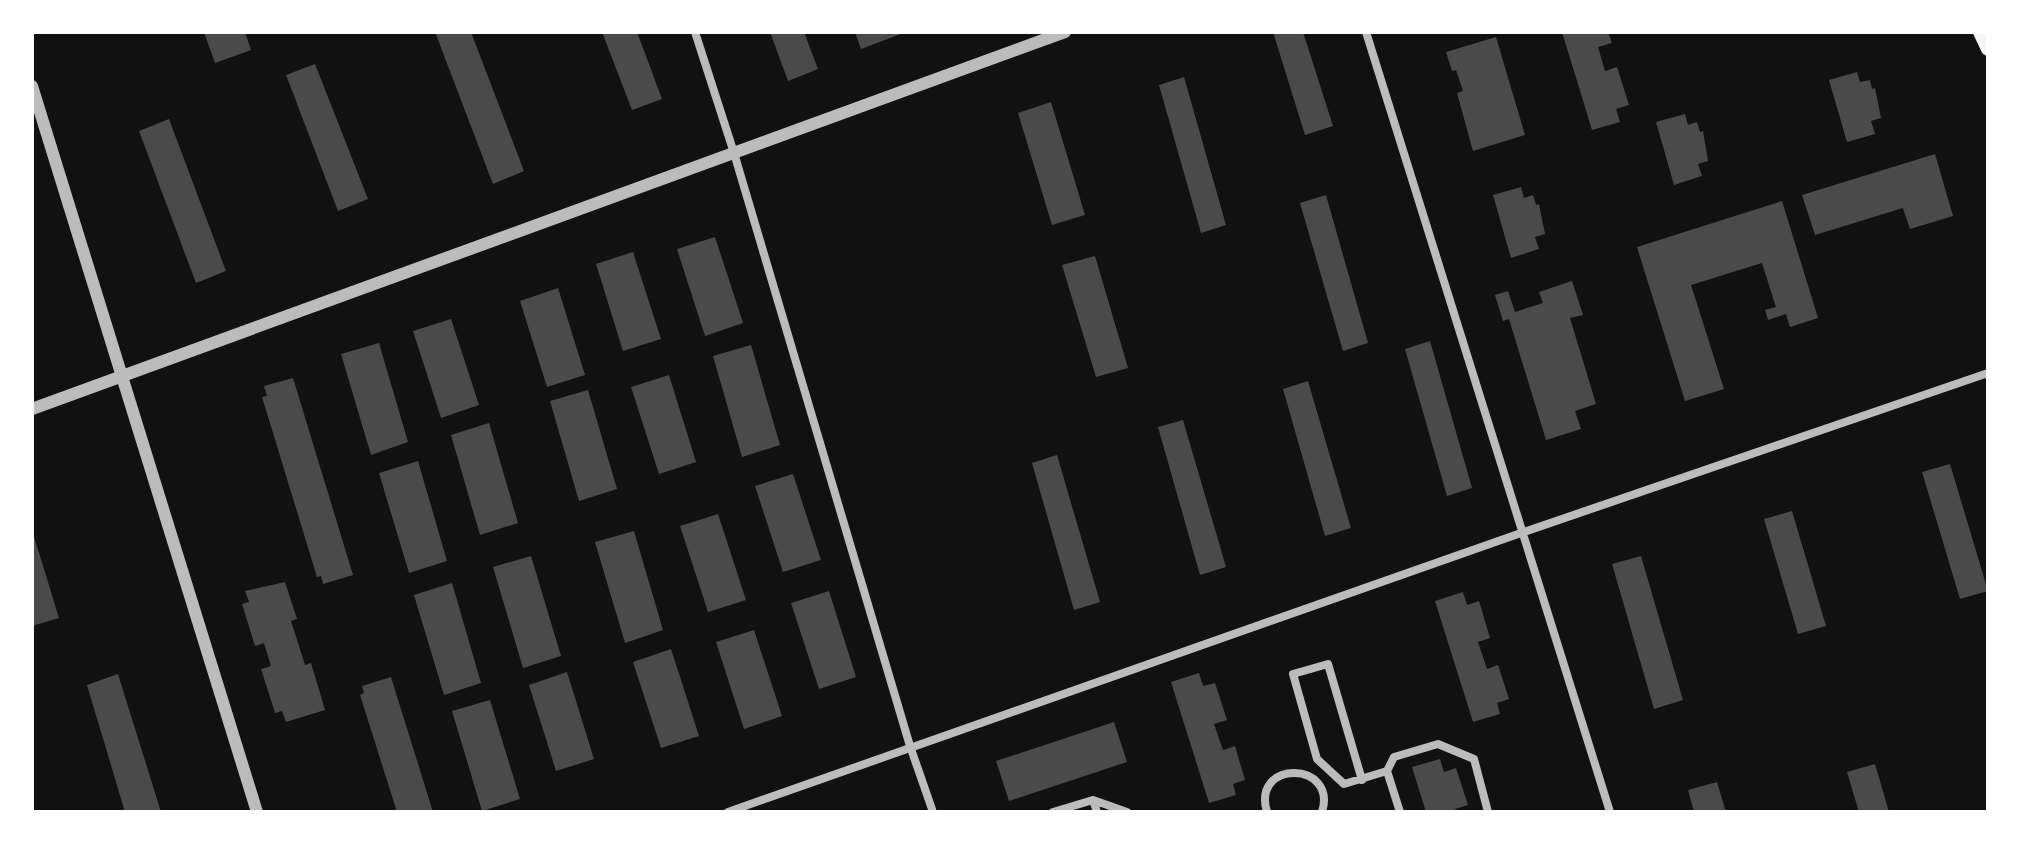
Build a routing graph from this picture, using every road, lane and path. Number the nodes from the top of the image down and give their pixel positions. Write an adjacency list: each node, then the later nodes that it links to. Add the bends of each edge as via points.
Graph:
1 (695, 32): 7 (street)
2 (1065, 32): 7 (street)
3 (1366, 32): 11 (street)
4 (1980, 32): 5 (main road)
5 (1988, 49)
6 (32, 86): 9 (street)
7 (734, 153): 9 (street); 12 (street)
8 (1988, 373): 11 (street)
9 (122, 376): 10 (street); 18 (street)
10 (32, 409)
11 (1521, 533): 12 (street); 28 (street)
12 (910, 746): 19 (street); 20 (street)
13 (1387, 771): 15 (street); 26 (street); 27 (street, via 1394,757 1438,744 1474,759)
14 (1332, 773): 15 (street, via 1344,784); 15 (street, via 1317,759 1293,674 1328,664); 16 (street)
15 (1362, 780)
16 (1320, 787): 24 (street, via 1306,774 1279,776 1267,789); 25 (street)
17 (1093, 800): 21 (street); 22 (street); 23 (street)
18 (257, 812)
19 (728, 812)
20 (933, 812)
21 (1053, 812)
22 (1097, 812)
23 (1127, 812)
24 (1267, 812)
25 (1322, 812)
26 (1400, 812)
27 (1488, 812)
28 (1610, 812)

